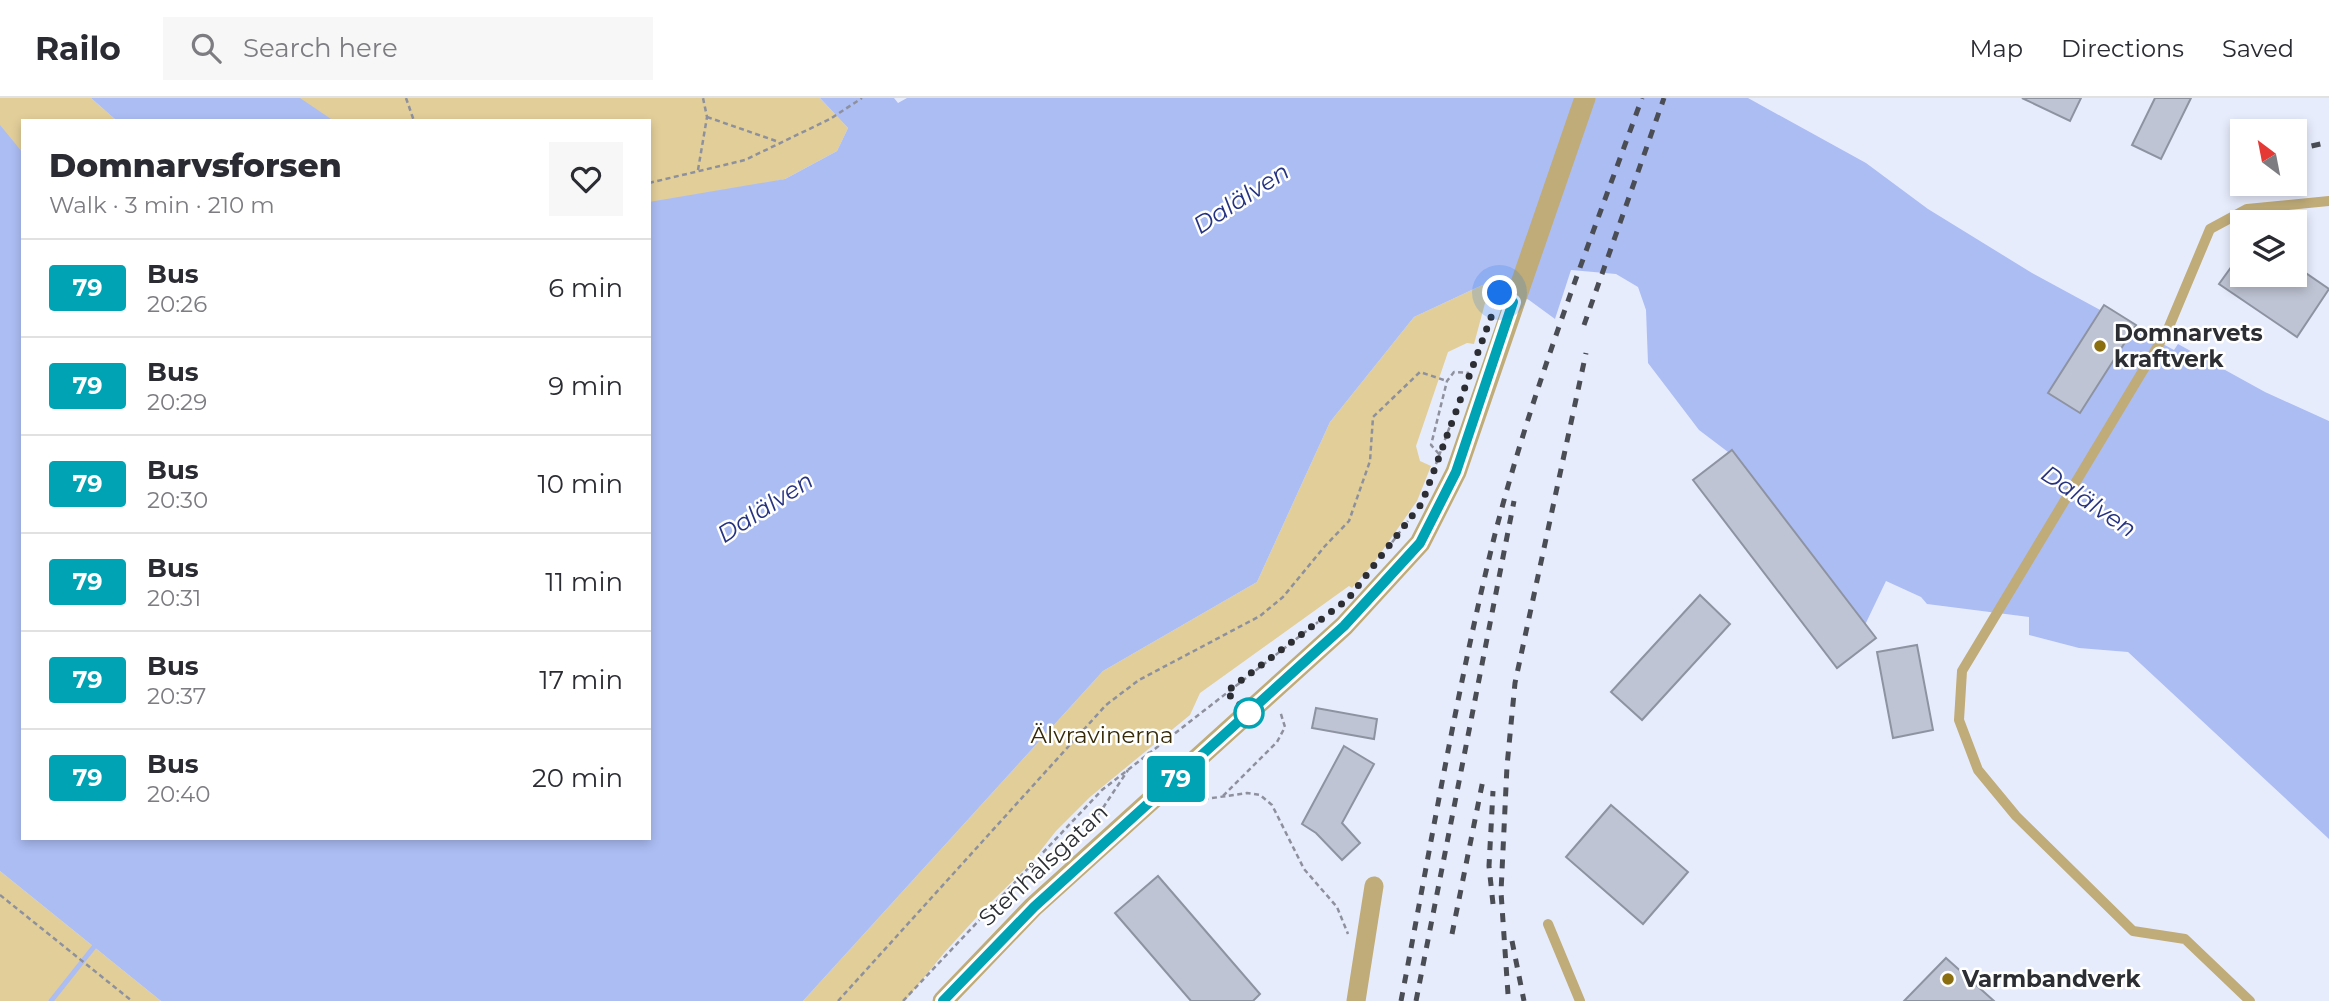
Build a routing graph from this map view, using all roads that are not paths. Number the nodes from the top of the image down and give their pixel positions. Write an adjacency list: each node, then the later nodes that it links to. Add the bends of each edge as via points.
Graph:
1 (1585, 98): 5 (street, Stenhålsgatan, via 1456,472 1420,543 1344,626 1034,907)
2 (2329, 201): 8 (lane, via 2247,209 2210,229 2168,329 1962,671 1959,720 1978,769 2017,816 2133,931 2185,939)
3 (1374, 886): 6 (street)
4 (1548, 924): 7 (lane)
5 (943, 1001)
6 (1356, 1001)
7 (1580, 1001)
8 (2250, 1001)

